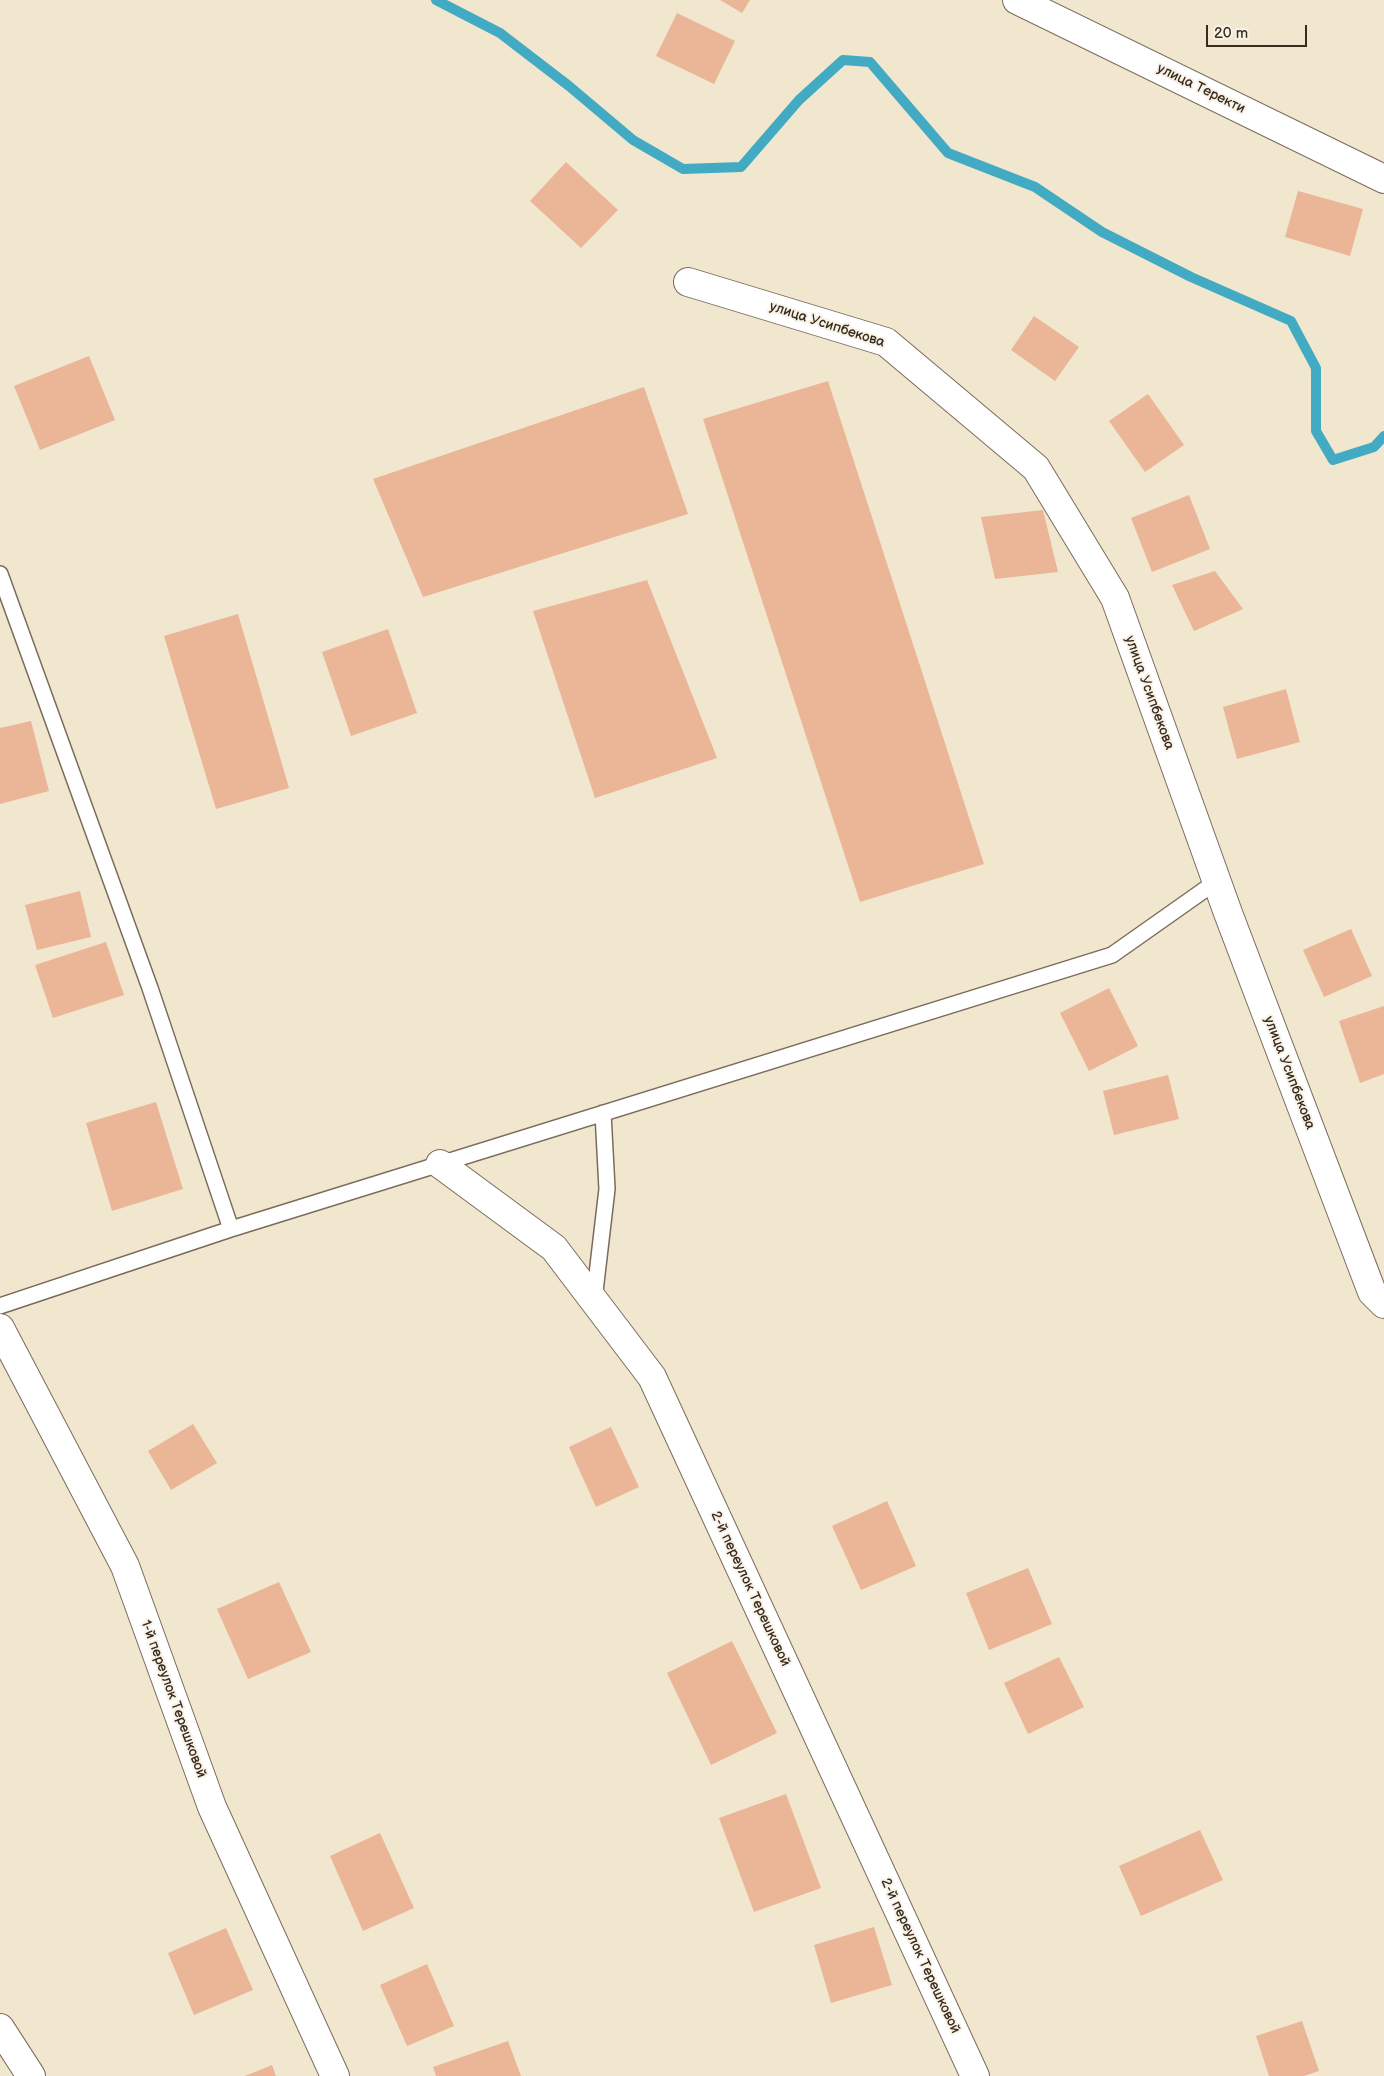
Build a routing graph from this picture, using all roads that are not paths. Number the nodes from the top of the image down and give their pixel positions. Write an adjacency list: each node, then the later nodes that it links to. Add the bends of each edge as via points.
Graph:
1 (1017, 0): 2 (street, улица Теректи)
2 (1384, 179)
3 (688, 282): 5 (street, улица Усипбекова, via 886,342 1036,468 1116,598)
4 (0, 574): 8 (lane, via 150,988)
5 (1217, 881): 6 (lane, via 1112,955); 10 (street, улица Усипбекова, via 1372,1292)
6 (603, 1113): 7 (lane); 9 (lane, via 607,1190)
7 (440, 1164): 8 (lane); 9 (street, 2-й переулок Терешковой, via 554,1248)
8 (231, 1229): 11 (lane)
9 (594, 1300): 16 (street, 2-й переулок Терешковой, via 652,1377)
10 (1384, 1304)
11 (0, 1306)
12 (0, 1328): 15 (street, 1-й переулок Терешковой, via 125,1566 212,1807)
13 (0, 2028): 14 (street)
14 (31, 2076)
15 (335, 2076)
16 (975, 2076)

